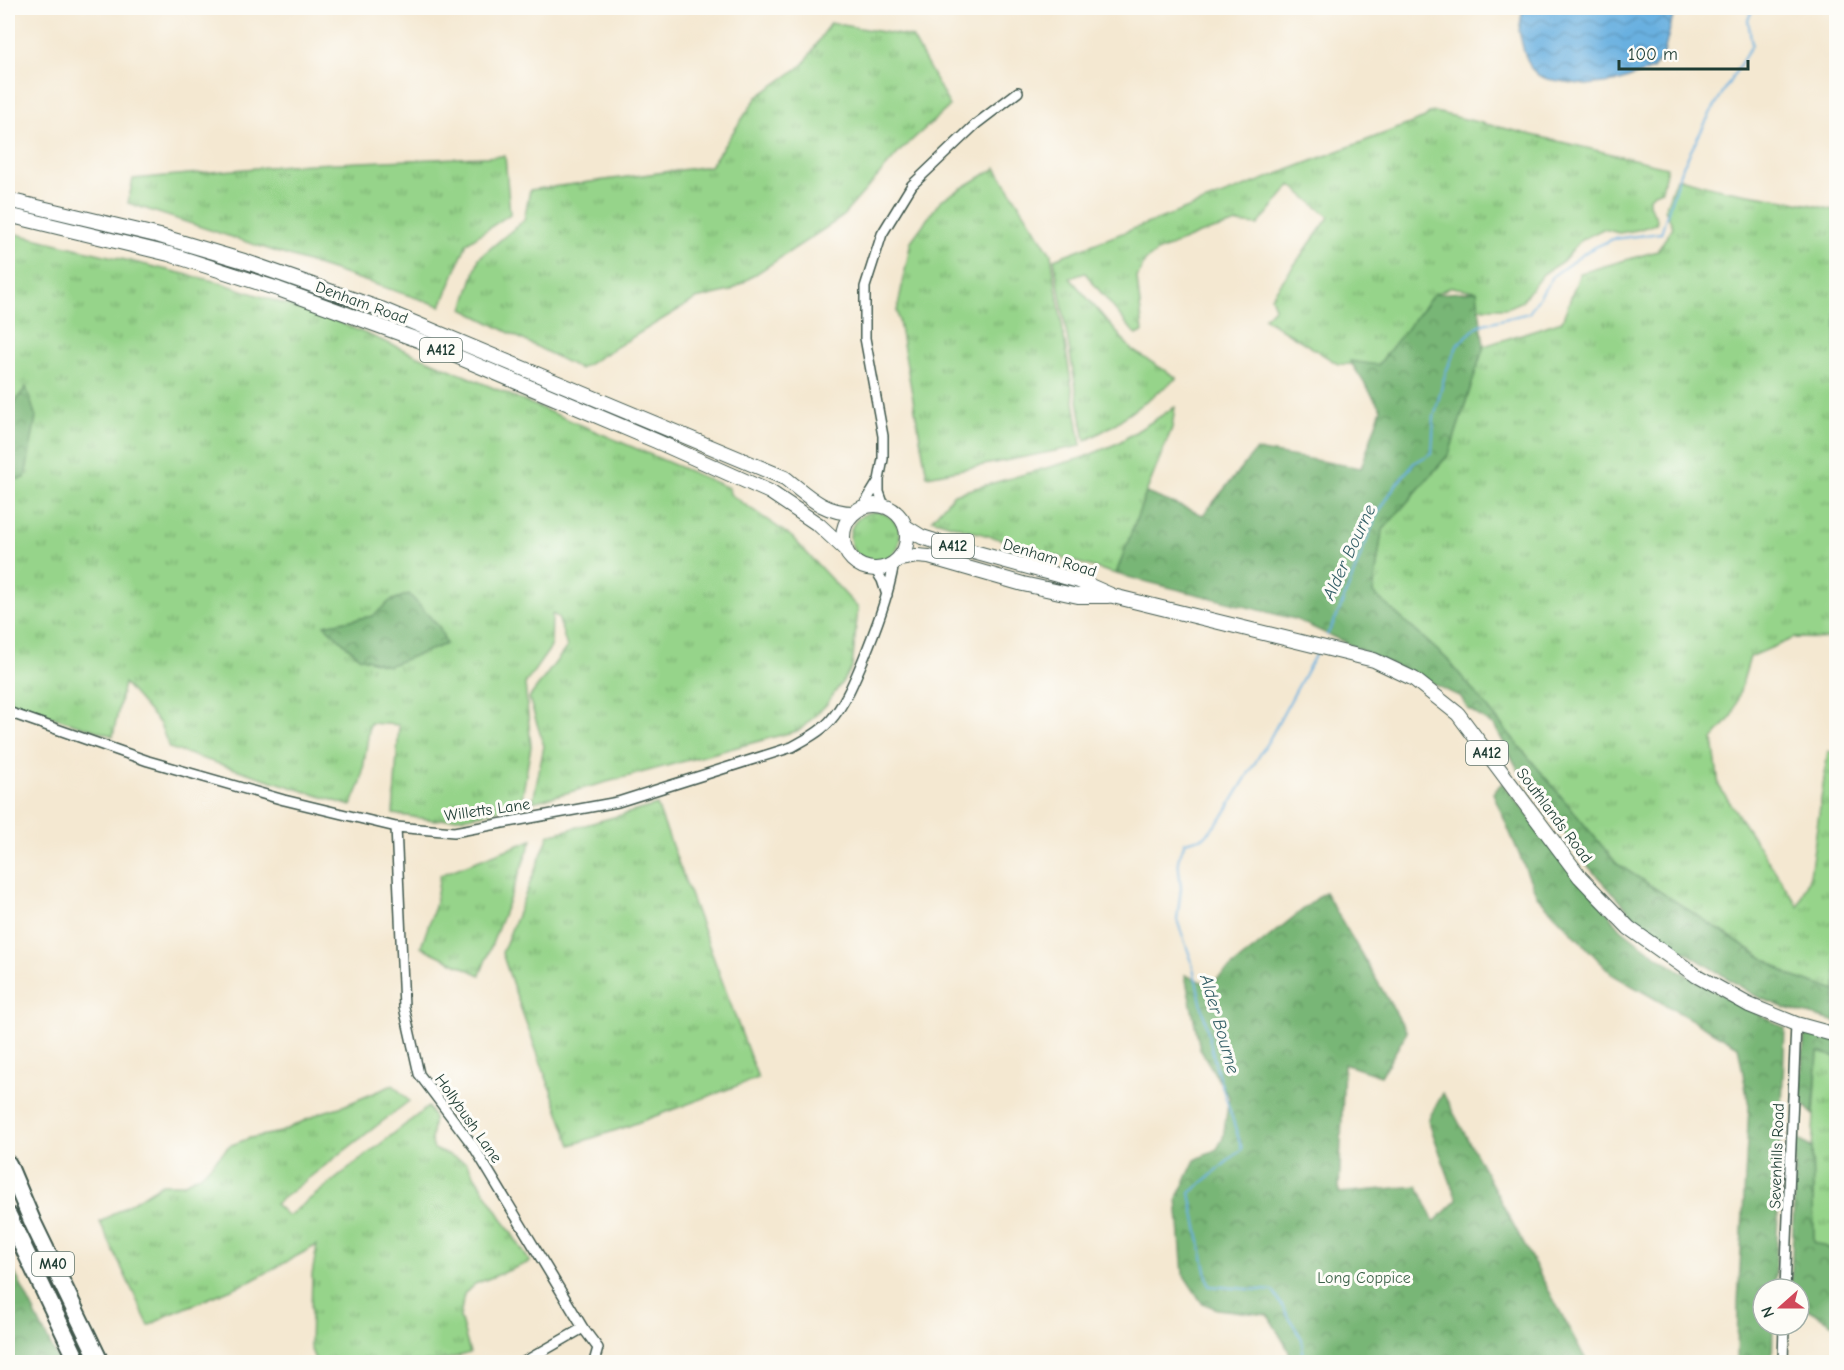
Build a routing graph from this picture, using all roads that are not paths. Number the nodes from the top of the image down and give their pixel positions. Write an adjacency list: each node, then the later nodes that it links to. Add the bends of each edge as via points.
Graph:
1 (1018, 92): 4 (street, via 976,124 912,185 882,234 864,287 865,338 883,436)
2 (8, 200): 6 (main road, Denham Road / A412, via 160,236 381,309 785,478 828,509 840,513)
3 (8, 215): 8 (main road, Denham Road / A412, via 169,254 418,340 770,492 819,525)
4 (879, 480): 5 (street); 6 (street)
5 (884, 506): 6 (main road); 7 (main road, via 895,512)
6 (858, 510): 8 (main road, via 844,530)
7 (906, 527): 9 (main road, via 906,544); 12 (main road, Denham Road / A412, via 932,540 1080,581)
8 (846, 550): 10 (main road, via 858,564)
9 (897, 561): 10 (main road); 11 (street, Willetts Lane); 12 (main road, Denham Road / A412, via 929,557 1078,596)
10 (875, 569): 11 (street)
11 (887, 595): 14 (street, Willetts Lane, via 868,649 839,710 822,729 792,747 618,802 453,832)
12 (1113, 596): 15 (main road, Southlands Road / A412, via 1374,660 1414,679 1458,714 1580,878 1629,928 1697,976 1749,1005)
13 (8, 712): 14 (street, Willetts Lane, via 148,761)
14 (396, 827): 20 (street, Hollybush Lane, via 404,1007 419,1074 474,1147)
15 (1796, 1024): 16 (main road, A412); 19 (street, Sevenhills Road)
16 (1836, 1035)
17 (8, 1164): 23 (highway, M40)
18 (8, 1215): 22 (highway, M40)
19 (1785, 1277)
20 (584, 1328): 24 (street); 25 (street, Hollybush Lane, via 598,1348)
21 (1784, 1337): 26 (street)
22 (78, 1362)
23 (100, 1362)
24 (524, 1362)
25 (594, 1362)
26 (1783, 1362)

